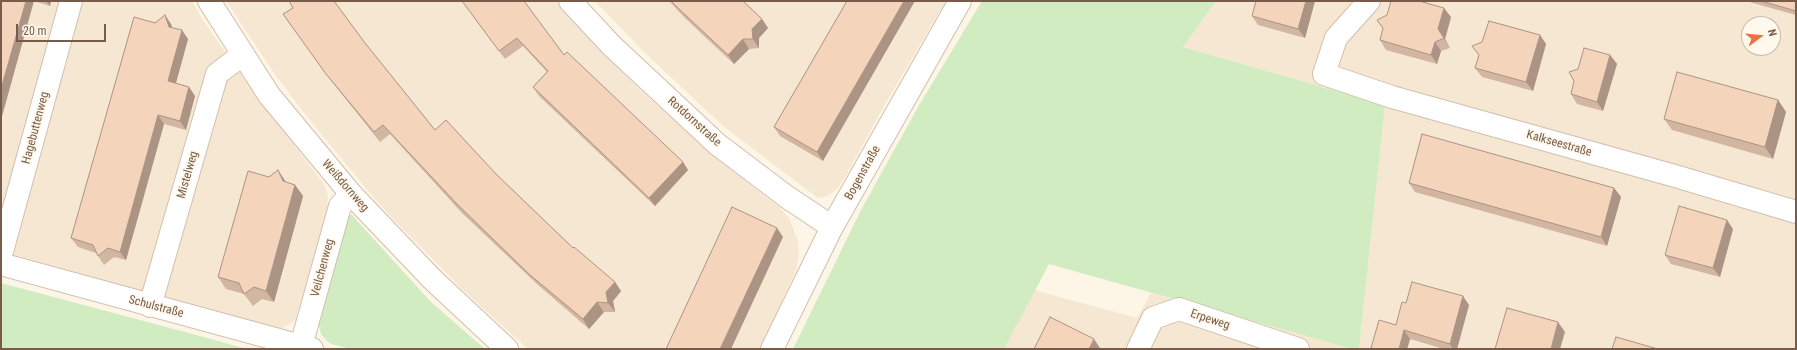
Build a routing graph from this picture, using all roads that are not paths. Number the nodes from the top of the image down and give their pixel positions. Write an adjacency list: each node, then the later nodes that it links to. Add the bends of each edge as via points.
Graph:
1 (71, 1): 10 (street, Hagebuttenweg)
2 (209, 1): 6 (street, Weißdornweg)
3 (570, 1): 9 (street, Rotdornstraße, via 612,46 717,144 787,197)
4 (960, 1): 9 (street, Bogenstraße)
5 (1368, 1): 8 (street, Kalkseestraße, via 1336,38 1324,74 1392,97)
6 (242, 55): 7 (street, Weißdornweg, via 269,94); 12 (street, Mistelweg, via 217,74)
7 (351, 194): 13 (street, Veilchenweg, via 340,206); 14 (street, Weißdornweg, via 432,279)
8 (1796, 212)
9 (832, 227): 15 (street, Bogenstraße)
10 (1, 255)
11 (1, 264): 12 (street, Schulstraße)
12 (150, 306): 13 (street, Schulstraße)
13 (307, 347)
14 (507, 349)
15 (772, 349)
16 (1138, 349): 17 (street, Erpeweg, via 1154,318 1179,310)
17 (1298, 349)

